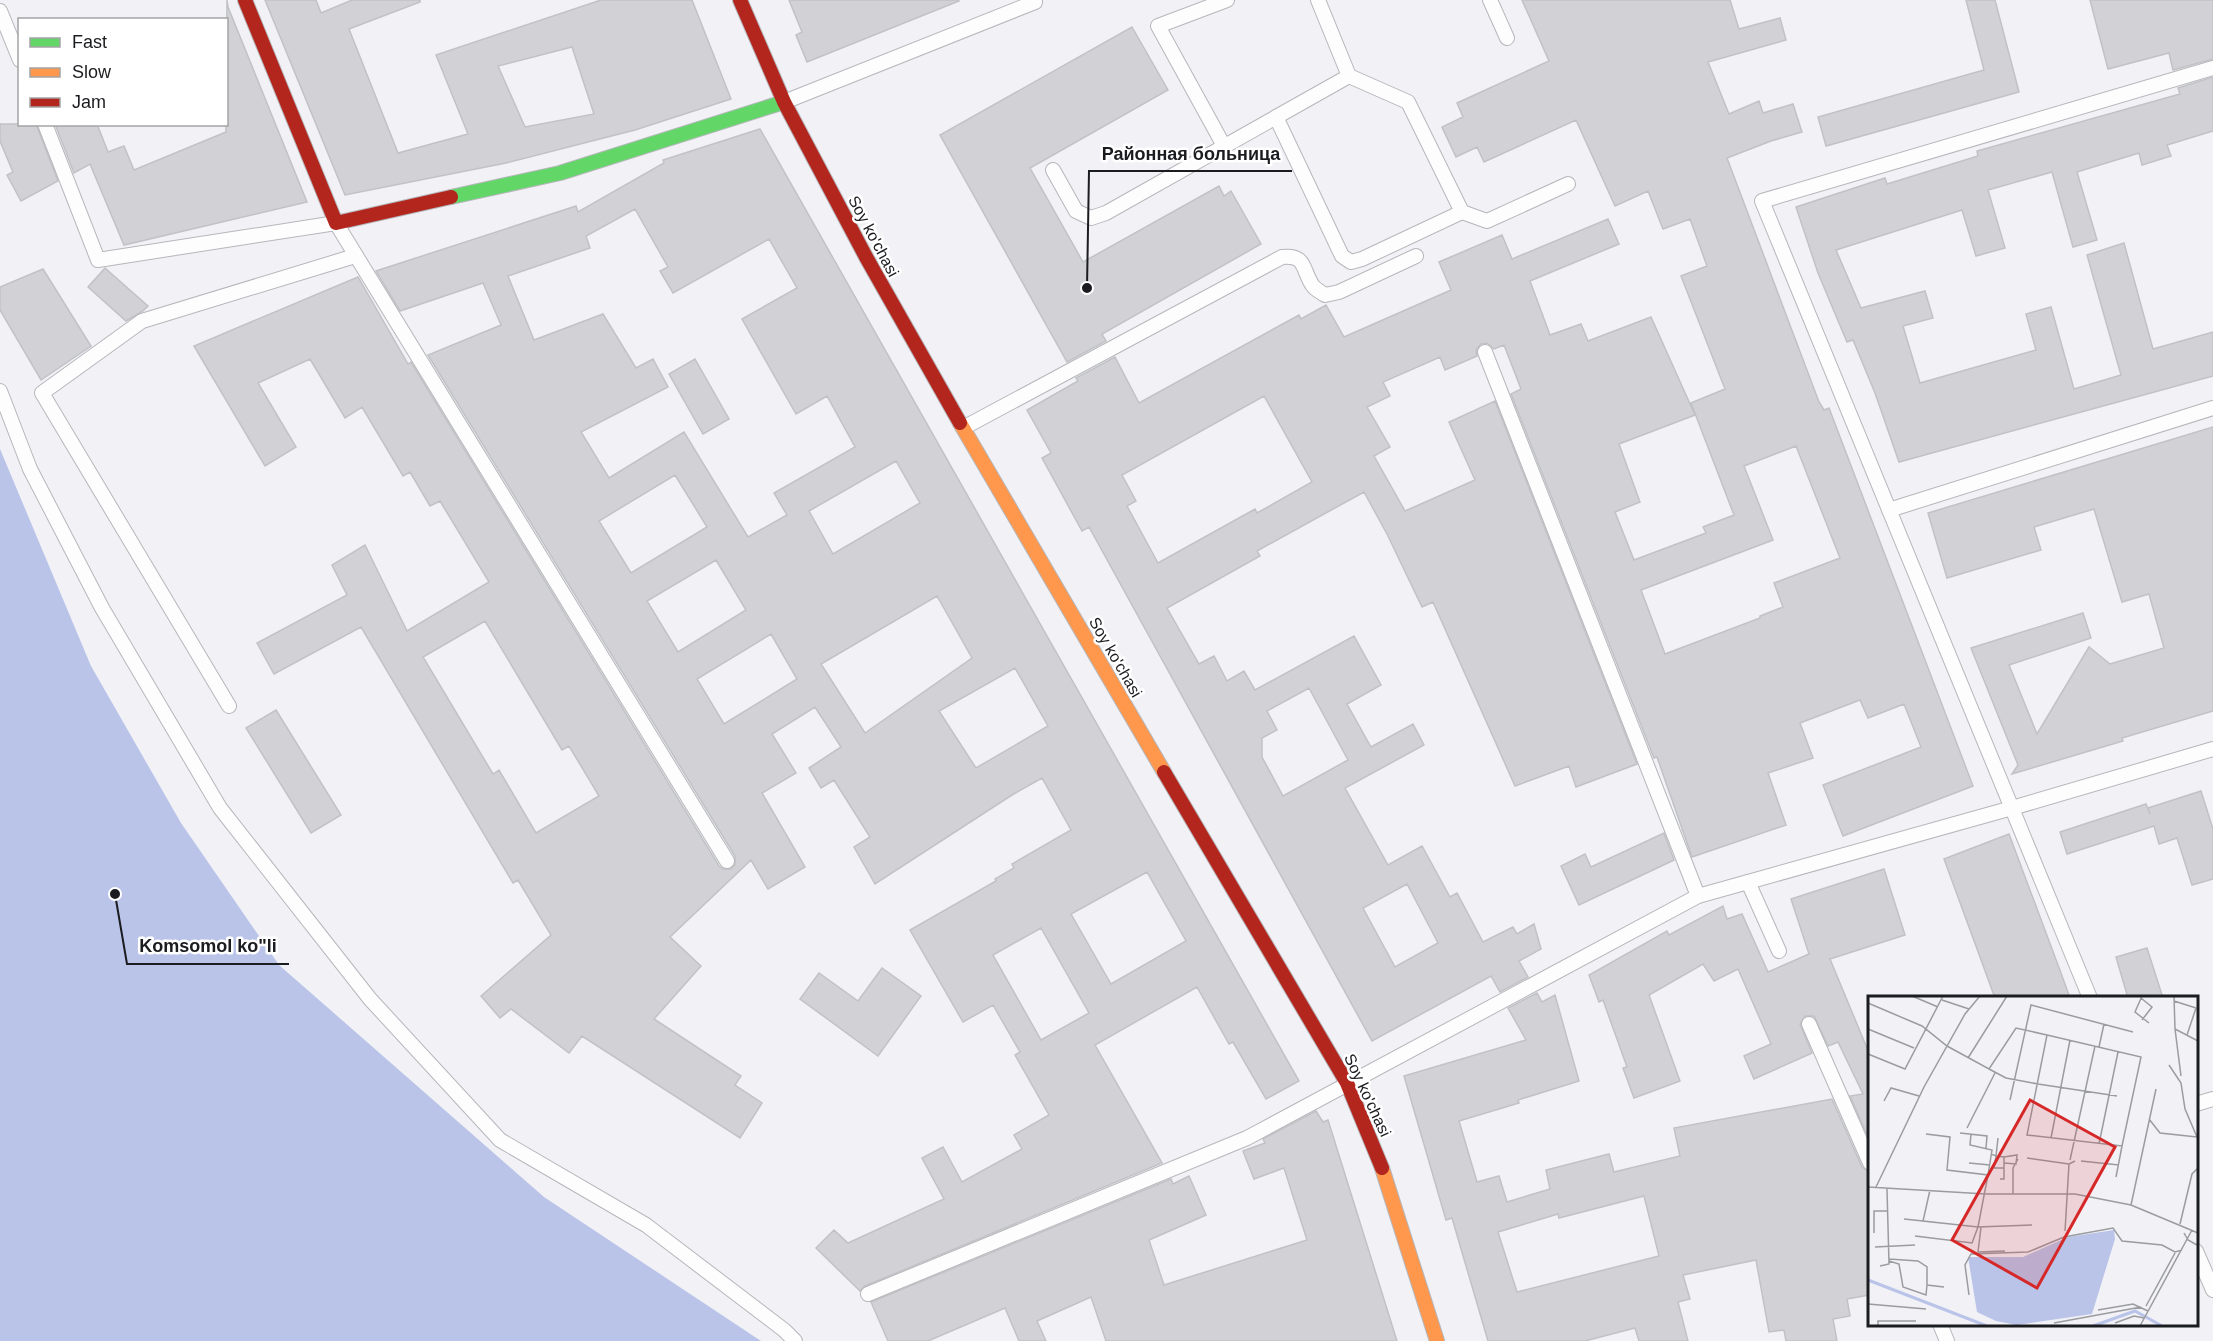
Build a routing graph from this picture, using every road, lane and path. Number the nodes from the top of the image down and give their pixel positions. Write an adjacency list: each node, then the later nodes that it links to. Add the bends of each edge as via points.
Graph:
1 (245, 0): 19 (main road)
2 (740, 0): 12 (main road, Soy ko'chasi)
3 (1227, 0): 15 (lane, via 1158,26)
4 (1318, 0): 11 (lane)
5 (1490, 0): 8 (lane)
6 (1037, 1): 12 (lane)
7 (0, 11): 9 (lane)
8 (1507, 38)
9 (18, 55)
10 (2213, 68): 26 (lane, via 1762,201)
11 (1349, 76): 13 (lane); 18 (lane, via 1408,102)
12 (784, 102): 19 (main road, via 560,173); 25 (main road, Soy ko'chasi)
13 (1276, 117): 15 (lane); 18 (lane, via 1342,256 1351,262)
14 (46, 126): 19 (lane, via 98,260)
15 (1224, 146): 16 (lane, via 1091,218 1076,211)
16 (1053, 170)
17 (1568, 184): 18 (lane, via 1487,220)
18 (1462, 212)
19 (336, 223): 20 (lane)
20 (355, 255): 27 (lane, via 142,321 42,393); 30 (lane)
21 (1416, 256): 25 (lane, via 1325,295 1314,288 1301,261 1292,256 1282,257)
22 (1485, 352): 32 (lane)
23 (0, 391): 44 (lane, via 30,469 102,608 220,808 370,999 500,1140 646,1225)
24 (2213, 408): 26 (lane)
25 (963, 428): 36 (main road, Soy ko'chasi)
26 (1889, 510): 29 (lane)
27 (229, 706)
28 (2213, 749): 29 (lane)
29 (2012, 808): 31 (lane); 34 (lane)
30 (727, 861)
31 (1748, 882): 32 (lane); 33 (lane)
32 (1698, 896): 36 (lane)
33 (1779, 951)
34 (2090, 996)
35 (1809, 1024): 39 (lane)
36 (1347, 1083): 42 (lane, via 1246,1138); 45 (main road, Soy ko'chasi, via 1383,1170)
37 (2213, 1099): 38 (lane)
38 (2198, 1103)
39 (1868, 1161)
40 (2198, 1256): 41 (lane)
41 (2213, 1290)
42 (868, 1294)
43 (1941, 1326): 46 (lane)
44 (795, 1341)
45 (1437, 1341)
46 (1947, 1341)

